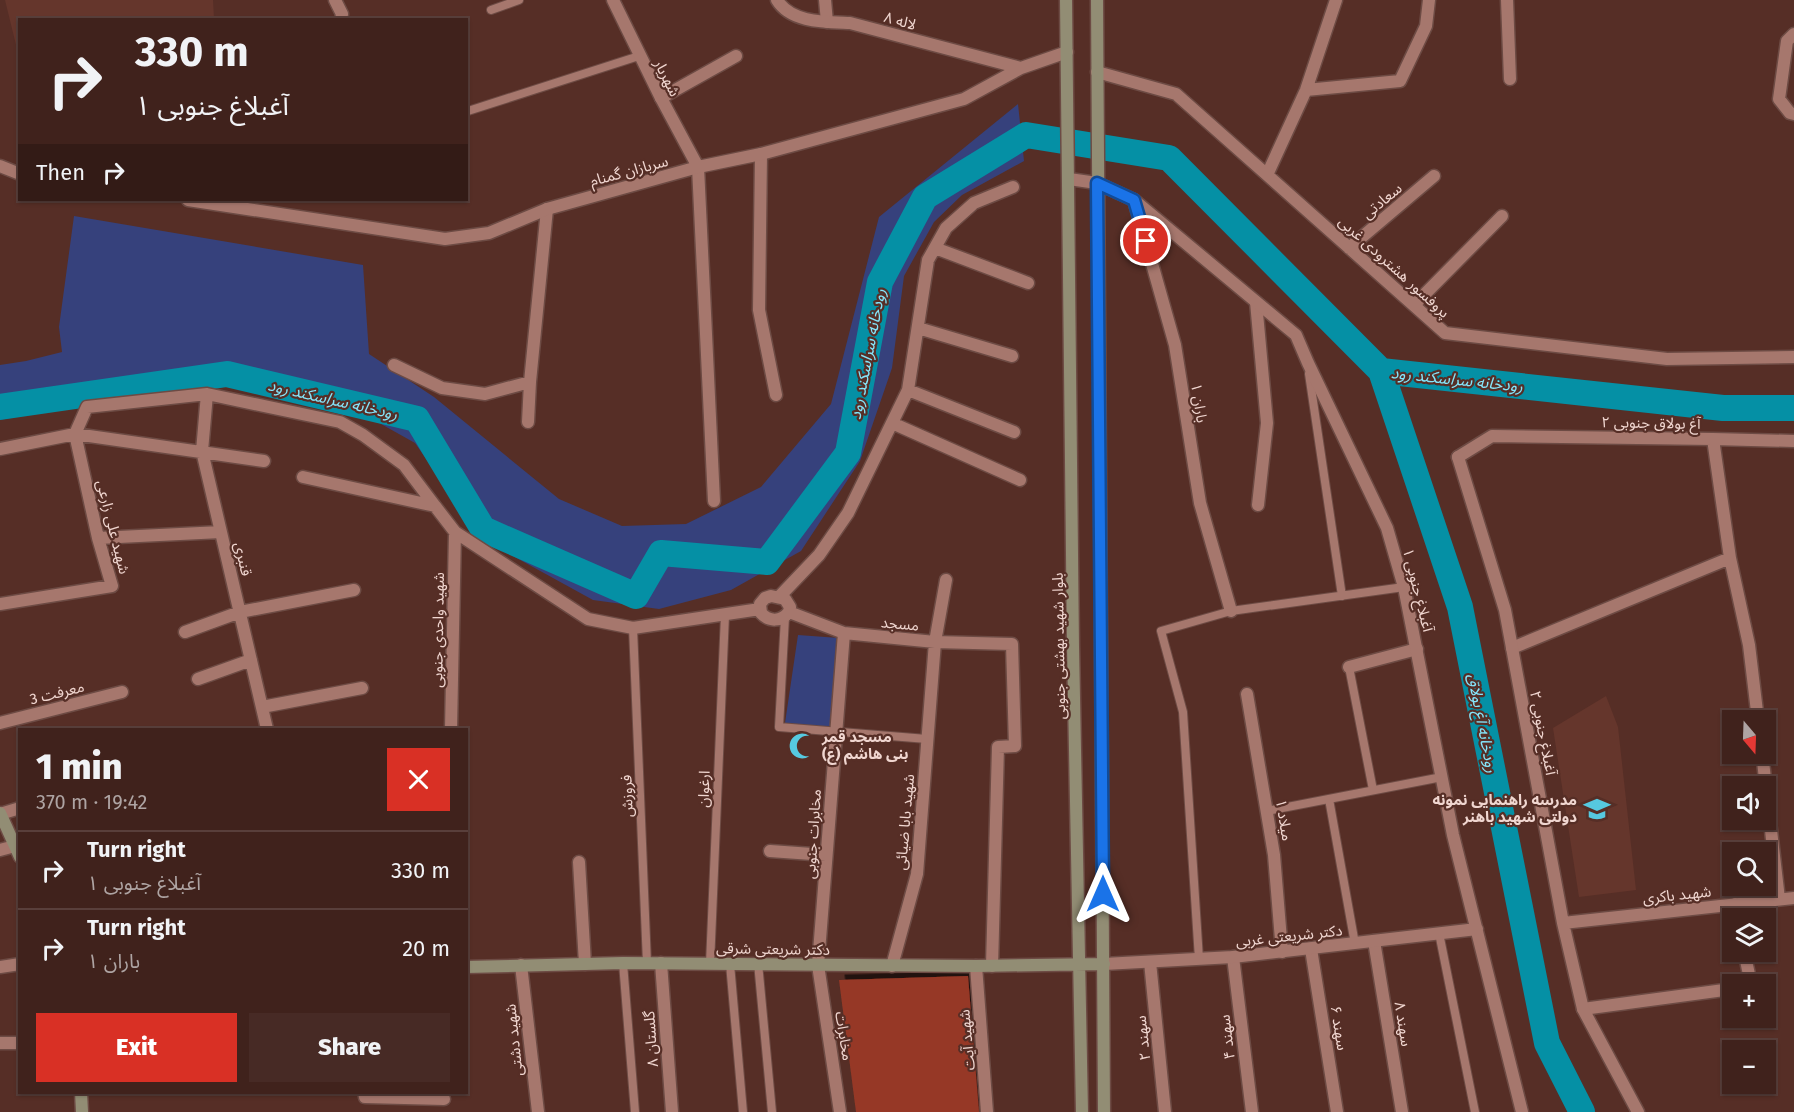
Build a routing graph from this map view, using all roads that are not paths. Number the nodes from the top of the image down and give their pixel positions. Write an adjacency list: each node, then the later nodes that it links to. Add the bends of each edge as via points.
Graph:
1 (335, 0): 12 (street)
2 (519, 0): 11 (lane)
3 (613, 0): 16 (street, شهریار)
4 (777, 0): 13 (street, لاله ۸, via 782,9 797,17)
5 (825, 0): 13 (street)
6 (1066, 0): 15 (main road)
7 (1097, 0): 19 (main road)
8 (1336, 0): 21 (street)
9 (1429, 0): 21 (street, via 1426,26 1400,81)
10 (1507, 0): 20 (street)
11 (491, 9)
12 (341, 18)
13 (827, 22): 18 (street, لاله ۸, via 850,23)
14 (1794, 34): 24 (street, via 1787,41 1779,99)
15 (1067, 52): 18 (street, سربازان گمنام); 31 (main road, بلوار شهید بهشتی جنوبی)
16 (639, 56): 22 (street, شهریار); 23 (lane)
17 (736, 56): 22 (street)
18 (1021, 68): 25 (street, سربازان گمنام, via 964,99)
19 (1097, 76): 29 (street, پروفسور هشترودی غربی, via 1176,94); 32 (main road)
20 (1510, 79)
21 (1306, 90): 29 (street)
22 (660, 98): 27 (street, شهریار)
23 (468, 111)
24 (1794, 114)
25 (761, 154): 27 (street, سربازان گمنام); 51 (street, via 759,310)
26 (0, 166): 28 (street)
27 (698, 167): 36 (street, سربازان گمنام); 64 (street)
28 (18, 173)
29 (1267, 175): 39 (street, پروفسور هشترودی غربی)
30 (1434, 176): 39 (street, سعادتی)
31 (1069, 179): 32 (street, آغبلاغ جنوبی ۱); 135 (main road, بلوار شهید بهشتی جنوبی)
32 (1097, 183): 34 (street, آغبلاغ جنوبی ۱); 136 (main road)
33 (1013, 187): 38 (street, via 974,202 946,228)
34 (1134, 200): 41 (street, آغبلاغ جنوبی ۱); 78 (street, باران ۱, via 1175,345 1200,503)
35 (195, 201): 36 (street, سربازان گمنام, via 445,239 489,233)
36 (547, 208): 48 (street)
37 (1502, 216): 42 (street)
38 (935, 248): 40 (street); 43 (street, via 928,260)
39 (1350, 248): 42 (street, پروفسور هشترودی غربی)
40 (1028, 283)
41 (1256, 302): 46 (street, آغبلاغ جنوبی ۱, via 1296,335); 65 (street, via 1267,423)
42 (1414, 305): 45 (street, پروفسور هشترودی غربی, via 1445,333 1667,358)
43 (918, 328): 44 (street); 49 (street)
44 (1012, 356)
45 (1794, 357)
46 (1308, 363): 72 (street, آغبلاغ جنوبی ۱, via 1387,528); 74 (lane)
47 (394, 365): 48 (street, via 442,388 485,394)
48 (530, 382): 52 (street)
49 (908, 390): 53 (street); 54 (street)
50 (207, 394): 55 (street, via 87,407); 59 (street, قنبری); 66 (street, via 340,422 404,465)
51 (776, 395)
52 (528, 422)
53 (892, 423): 63 (street); 75 (street, via 848,513 819,555)
54 (1014, 432)
55 (75, 434): 58 (street); 59 (street); 69 (street, شهيد علی زارعی)
56 (1713, 439): 57 (street); 60 (street, آغ بولاق جنوبی ۲, via 1492,436); 70 (street, آغ بولاق جنوبی ۲)
57 (1794, 441)
58 (0, 449)
59 (202, 451): 61 (street); 67 (street, قنبری)
60 (1458, 457): 86 (street, آغبلاغ جنوبی ۲, via 1505,610)
61 (264, 460)
62 (303, 477): 66 (street)
63 (1020, 480)
64 (714, 501)
65 (1258, 505)
66 (435, 506): 68 (street)
67 (221, 532): 69 (street); 79 (street, قنبری)
68 (455, 532): 82 (street, via 588,619); 98 (street, شهید واحدی جنوبی)
69 (98, 538): 76 (street, شهيد علی زارعی, via 112,586)
70 (1730, 558): 86 (street); 95 (street, آغ بولاق جنوبی ۲, via 1749,645)
71 (946, 580): 85 (street, شهيد بابا ضيائی)
72 (1404, 587): 74 (lane); 87 (street, آغبلاغ جنوبی ۱)
73 (354, 590): 79 (street)
74 (1342, 596): 78 (lane)
75 (779, 597): 77 (street, via 765,598); 80 (street, via 789,603)
76 (0, 604)
77 (760, 609): 80 (street, via 769,619); 81 (street)
78 (1231, 611): 125 (lane, via 1161,632 1183,712)
79 (240, 612): 83 (street); 88 (street, قنبری)
80 (787, 614): 84 (street, مسجد); 99 (lane, via 779,727)
81 (725, 615): 82 (street); 133 (lane, ارغوان)
82 (633, 628): 129 (lane, فروزش)
83 (185, 632)
84 (844, 633): 85 (street, مسجد); 99 (street, مخابرات جنوبی)
85 (935, 642): 100 (street, شهيد بابا ضيائی); 141 (street, مسجد, via 1012,644 1015,746 998,747)
86 (1512, 648): 117 (street, آغبلاغ جنوبی ۲)
87 (1417, 649): 89 (street); 102 (street, آغبلاغ جنوبی ۱)
88 (251, 660): 90 (street); 94 (street, قنبری)
89 (1349, 667): 103 (lane)
90 (198, 679)
91 (362, 688): 94 (street)
92 (122, 692): 96 (street, معرفت 3)
93 (1247, 694): 106 (street, میلاد ۱)
94 (262, 707): 97 (street, قنبری)
95 (1757, 710)
96 (0, 723)
97 (267, 728)
98 (451, 728)
99 (836, 731): 100 (lane); 111 (street, مخابرات جنوبی)
100 (927, 739): 139 (street, شهيد بابا ضيائی, via 917,874)
101 (1763, 764): 114 (street)
102 (1442, 777): 103 (lane); 118 (street, آغبلاغ جنوبی ۱)
103 (1373, 790): 104 (lane)
104 (1329, 799): 106 (lane); 121 (lane)
105 (18, 808): 107 (street)
106 (1267, 810): 123 (street, میلاد ۱)
107 (0, 814): 110 (main road)
108 (0, 850): 110 (street)
109 (770, 851): 111 (street)
110 (17, 852)
111 (826, 855): 138 (street, مخابرات جنوبی)
112 (579, 862): 127 (street)
113 (1794, 898): 114 (street, شهید باکری)
114 (1779, 899): 115 (street, شهید باکری)
115 (1735, 904): 116 (street); 117 (street, شهید باکری)
116 (1736, 908)
117 (1563, 923): 145 (street, آغبلاغ جنوبی ۲)
118 (1477, 929): 119 (street, دکتر شریعتی غربی); 167 (street, آغبلاغ جنوبی ۱)
119 (1439, 933): 120 (street, دکتر شریعتی غربی); 166 (lane)
120 (1374, 941): 121 (street, دکتر شریعتی غربی); 165 (street, سهند ۸)
121 (1355, 944): 122 (street, دکتر شریعتی غربی)
122 (1311, 949): 123 (street, دکتر شریعتی غربی); 164 (street, سهند ۶)
123 (1282, 952): 124 (street, دکتر شریعتی غربی)
124 (1233, 957): 125 (street, دکتر شریعتی غربی); 163 (street, سهند ۴)
125 (1199, 959): 126 (street, دکتر شریعتی غربی)
126 (1150, 962): 136 (street, دکتر شریعتی غربی); 162 (street, سهند ۲)
127 (585, 963): 128 (main road, دکتر شریعتی شرقی); 137 (main road, دکتر شریعتی شرقی)
128 (623, 963): 129 (main road, دکتر شریعتی شرقی); 154 (lane)
129 (647, 963): 130 (main road, دکتر شریعتی شرقی)
130 (661, 963): 133 (main road, دکتر شریعتی شرقی); 155 (street, گلستان ۸)
131 (758, 963): 134 (main road, دکتر شریعتی شرقی); 138 (main road, دکتر شریعتی شرقی); 157 (lane)
132 (18, 964): 143 (street)
133 (710, 964): 134 (main road, دکتر شریعتی شرقی)
134 (730, 964): 156 (lane)
135 (1078, 964): 136 (main road, دکتر شریعتی شرقی); 141 (main road, دکتر شریعتی شرقی); 160 (main road, بلوار شهید بهشتی جنوبی)
136 (1104, 964): 161 (main road)
137 (521, 965): 142 (main road, دکتر شریعتی شرقی); 153 (street, شهید دشتی)
138 (818, 965): 139 (main road, دکتر شریعتی شرقی); 158 (street, مخابرات)
139 (892, 966): 140 (main road, دکتر شریعتی شرقی)
140 (976, 966): 141 (main road, دکتر شریعتی شرقی); 159 (street, شهید آیت)
141 (992, 966)
142 (468, 967)
143 (0, 968)
144 (1722, 990): 145 (street)
145 (1583, 1009): 168 (street, آغبلاغ جنوبی ۲)
146 (0, 1043): 147 (street)
147 (18, 1043)
148 (81, 1094): 151 (main road)
149 (364, 1094): 150 (street)
150 (444, 1095): 152 (street)
151 (82, 1112)
152 (444, 1112)
153 (538, 1112)
154 (635, 1112)
155 (672, 1112)
156 (744, 1112)
157 (772, 1112)
158 (840, 1112)
159 (987, 1112)
160 (1082, 1112)
161 (1104, 1112)
162 (1165, 1112)
163 (1252, 1112)
164 (1337, 1112)
165 (1402, 1112)
166 (1474, 1112)
167 (1522, 1112)
168 (1638, 1112)

